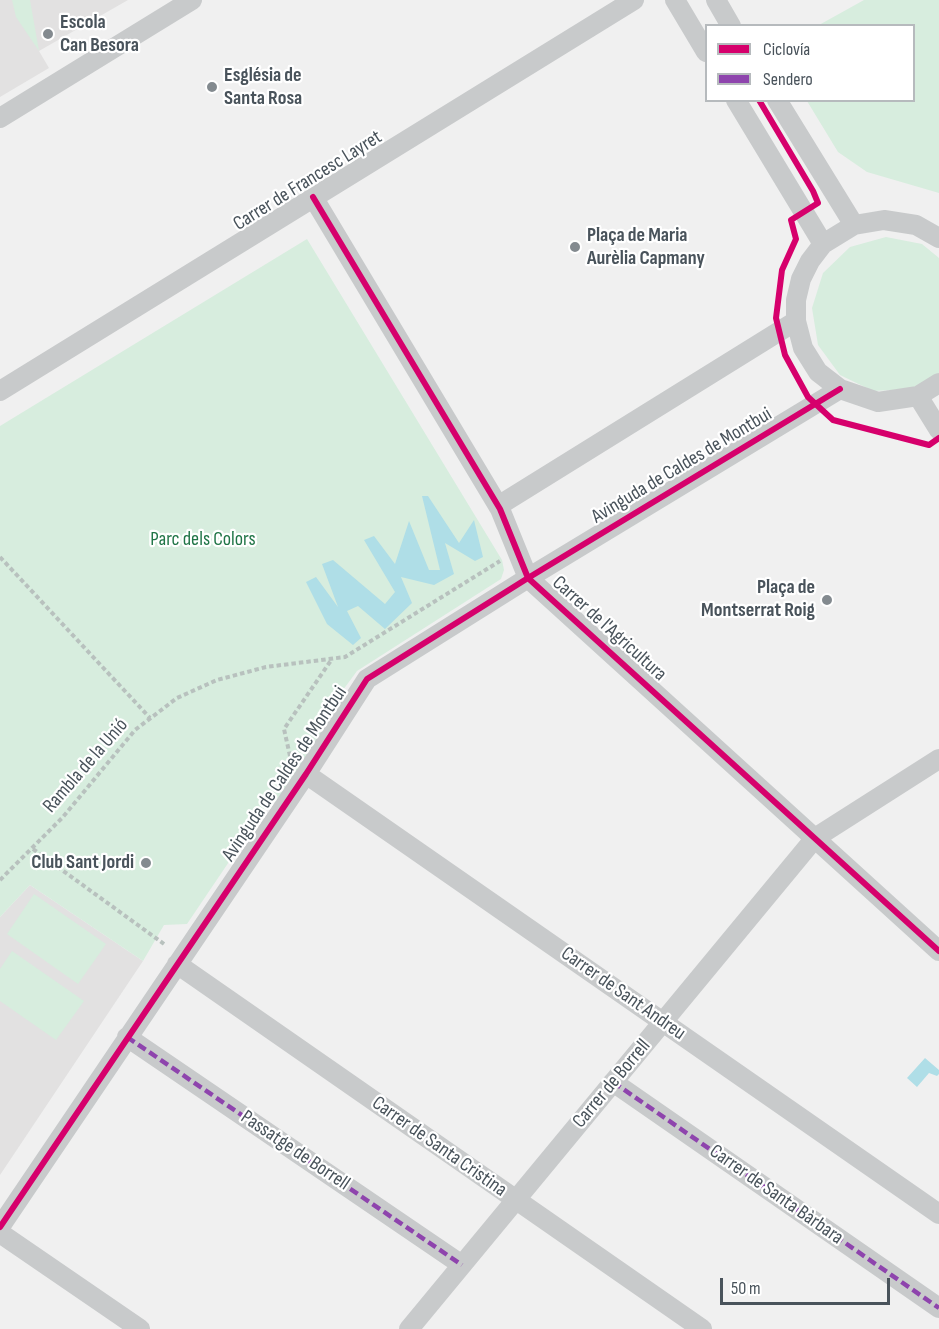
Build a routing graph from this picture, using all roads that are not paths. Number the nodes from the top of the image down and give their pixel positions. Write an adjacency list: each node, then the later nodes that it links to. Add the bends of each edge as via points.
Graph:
1 (192, 0): 9 (street)
2 (634, 0): 10 (street, Carrer de Francesc Layret)
3 (675, 0): 6 (street)
4 (716, 0): 5 (street)
5 (730, 24)
6 (705, 50)
7 (737, 102): 13 (street)
8 (778, 102): 11 (street)
9 (0, 118)
10 (313, 197): 17 (street, Carrer de Francesc Layret); 20 (street, Carrer de l'Agricultura)
11 (854, 225): 12 (street, via 884,219 916,225); 13 (street)
12 (939, 238)
13 (823, 244): 14 (street, via 801,279)
14 (796, 321): 16 (street, via 803,348 819,372); 20 (street)
15 (939, 383): 18 (street)
16 (840, 389): 18 (street, via 879,402); 21 (street, Avinguda de Caldes de Montbui)
17 (0, 392)
18 (918, 396): 19 (street)
19 (939, 430)
20 (498, 506): 21 (street, Carrer de l'Agricultura)
21 (528, 578): 23 (street, Avinguda de Caldes de Montbui, via 368,680); 24 (street, Carrer de l'Agricultura)
22 (939, 759): 24 (street, Carrer de Borrell)
23 (306, 774): 26 (street, Avinguda de Caldes de Montbui); 27 (street, Carrer de Sant Andreu)
24 (815, 838): 25 (street, Carrer de l'Agricultura); 27 (street, Carrer de Borrell)
25 (939, 951)
26 (177, 964): 28 (street, Avinguda de Caldes de Montbui); 30 (street, Carrer de Santa Cristina)
27 (663, 1022): 29 (street, Carrer de Borrell); 31 (street, Carrer de Sant Andreu)
28 (128, 1037): 32 (street, Avinguda de Caldes de Montbui); 34 (street, Passatge de Borrell)
29 (613, 1082): 30 (street, Carrer de Borrell); 35 (street, Carrer de Santa Bàrbara)
30 (516, 1200): 34 (street, Carrer de Borrell); 38 (street, Carrer de Santa Cristina)
31 (939, 1214)
32 (0, 1227)
33 (0, 1233): 37 (street)
34 (462, 1265): 36 (street, Carrer de Borrell)
35 (939, 1308)
36 (416, 1327)
37 (140, 1329)
38 (702, 1329)

